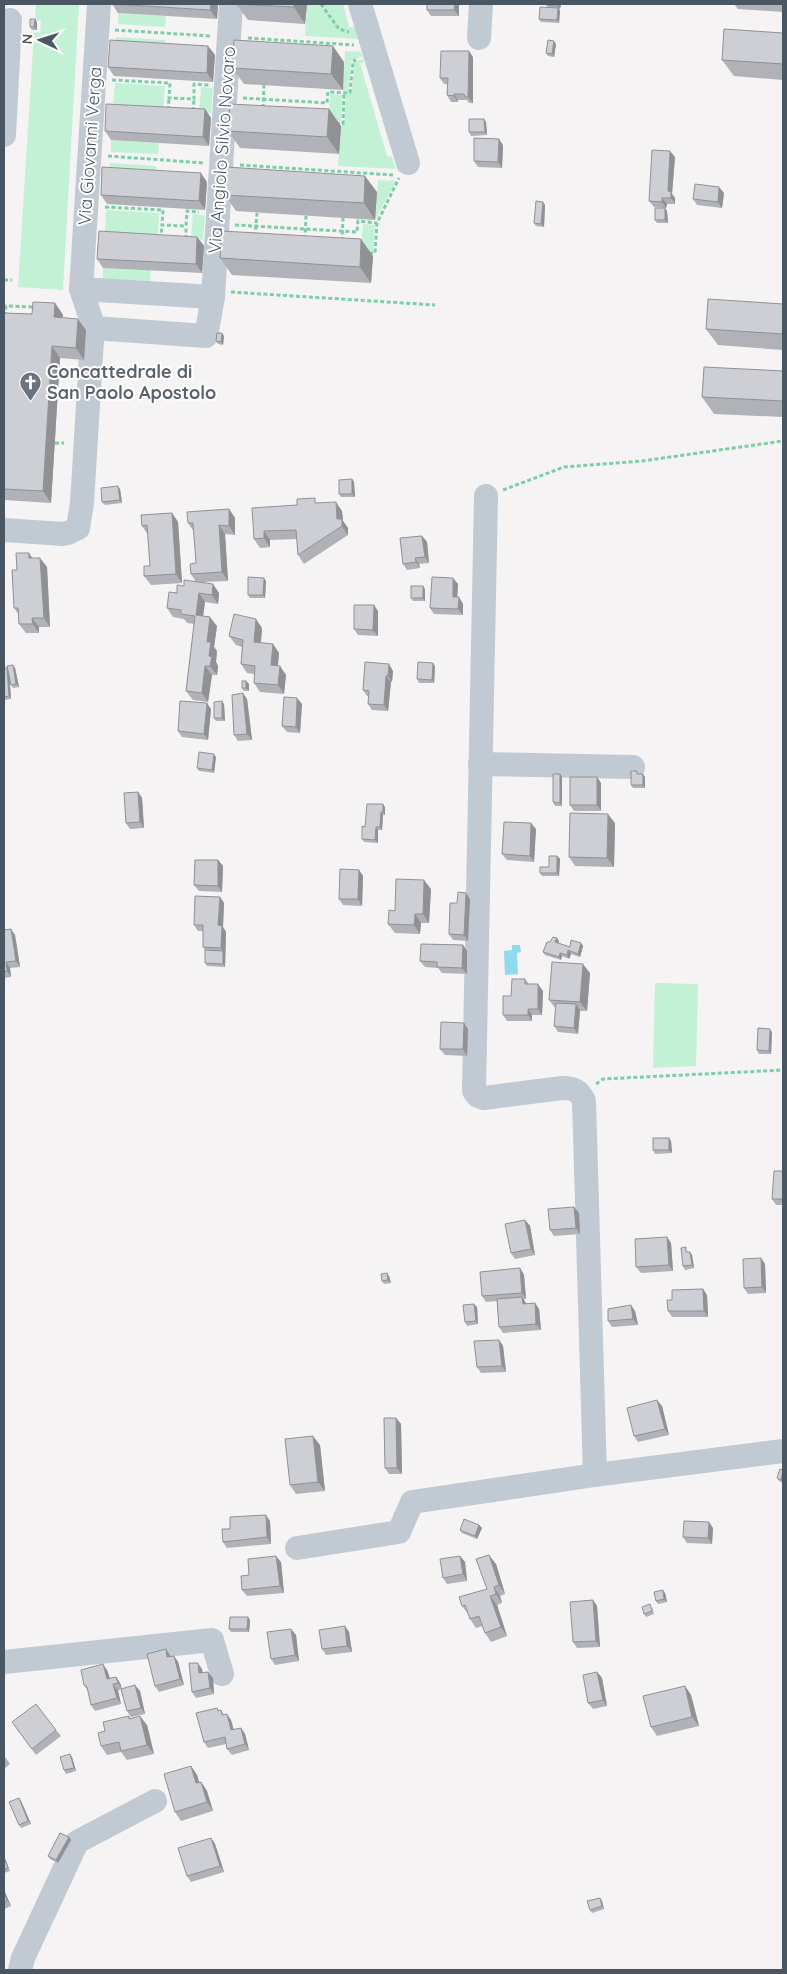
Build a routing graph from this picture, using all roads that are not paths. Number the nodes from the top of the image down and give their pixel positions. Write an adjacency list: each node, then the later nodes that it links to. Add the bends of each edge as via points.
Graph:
1 (99, 4): 9 (street, Via Giovanni Verga)
2 (231, 4): 10 (street, Via Angiolo Silvio Novaro)
3 (360, 4): 8 (street)
4 (481, 4): 6 (street)
5 (12, 10): 7 (street)
6 (480, 38)
7 (4, 135)
8 (408, 163)
9 (81, 289): 10 (street); 11 (street)
10 (220, 295): 11 (street, Via Angiolo Silvio Novaro, via 206,336)
11 (94, 328): 13 (street, via 78,528 63,534)
12 (486, 496): 14 (street)
13 (4, 530)
14 (480, 764): 15 (street); 17 (street, via 474,1091 484,1098 572,1088 584,1101)
15 (633, 767)
16 (783, 1451): 17 (street)
17 (595, 1475): 18 (street, via 412,1502 399,1532)
18 (297, 1548)
19 (4, 1662): 20 (street, via 212,1640)
20 (222, 1674)
21 (156, 1801): 24 (street, via 77,1842)
22 (4, 1961): 23 (street)
23 (12, 1970)
24 (20, 1970)

